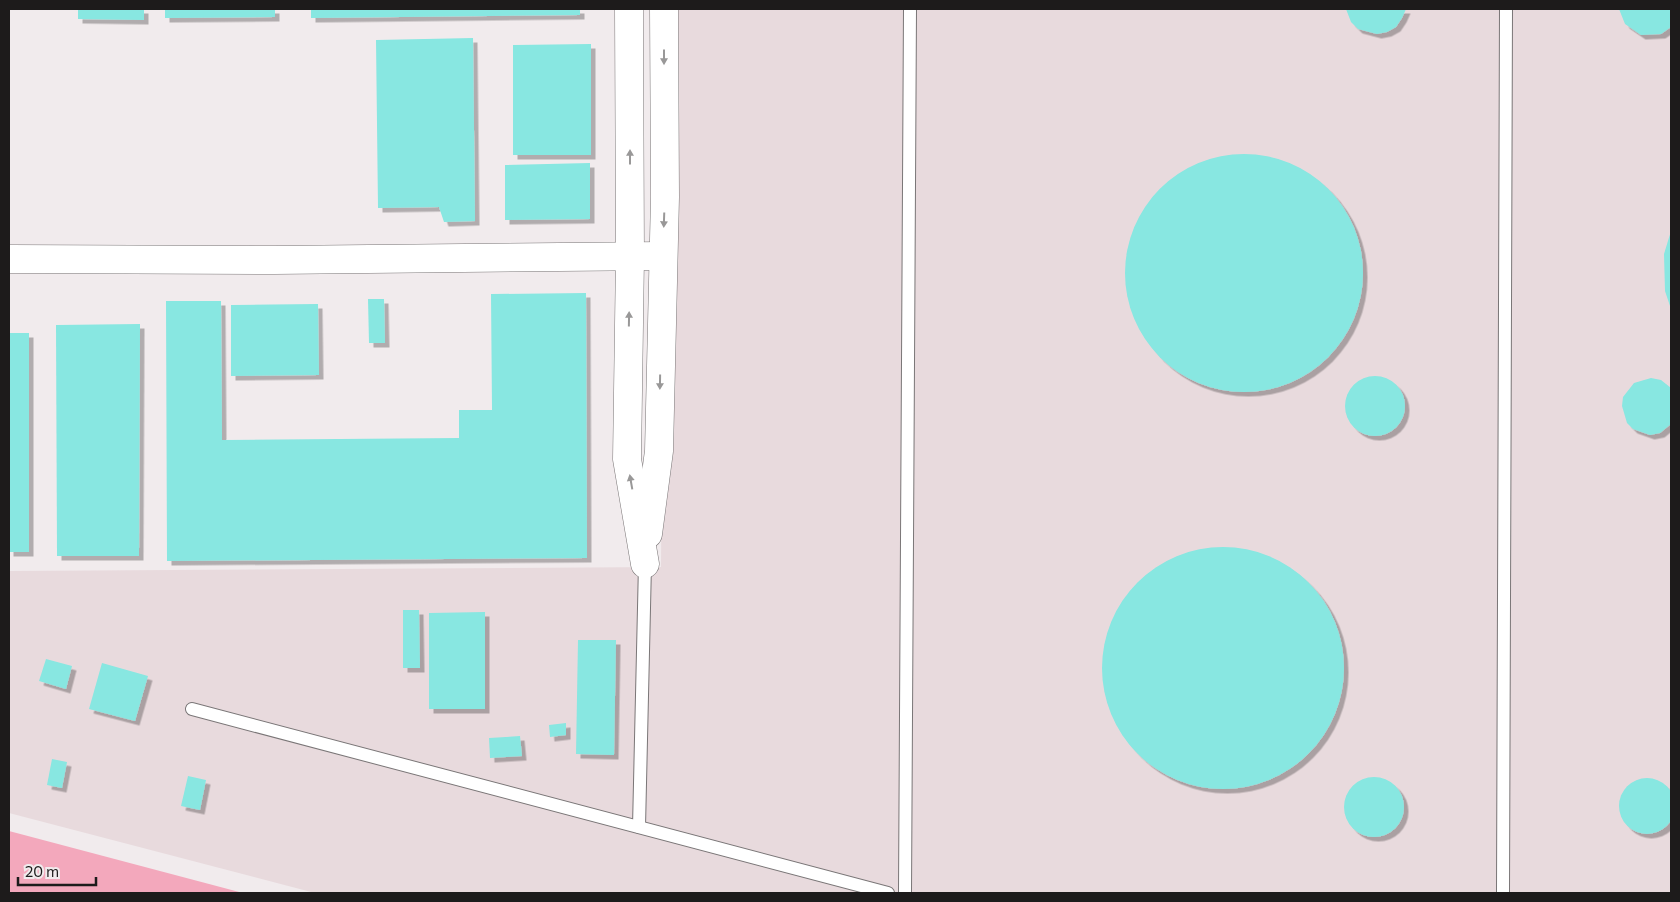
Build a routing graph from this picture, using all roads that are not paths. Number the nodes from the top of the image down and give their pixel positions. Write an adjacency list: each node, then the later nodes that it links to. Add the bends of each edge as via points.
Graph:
1 (629, 9): 6 (street, one-way to 1)
2 (664, 9): 5 (street, one-way to 5)
3 (910, 9): 12 (lane)
4 (1506, 9): 13 (lane)
5 (663, 256): 6 (street); 8 (street, one-way to 8, via 659,451)
6 (630, 257): 7 (street); 8 (street, one-way to 6, via 627,459)
7 (9, 259)
8 (645, 564): 10 (lane)
9 (192, 709): 10 (lane)
10 (639, 827): 11 (lane)
11 (888, 893)
12 (905, 893)
13 (1504, 893)

